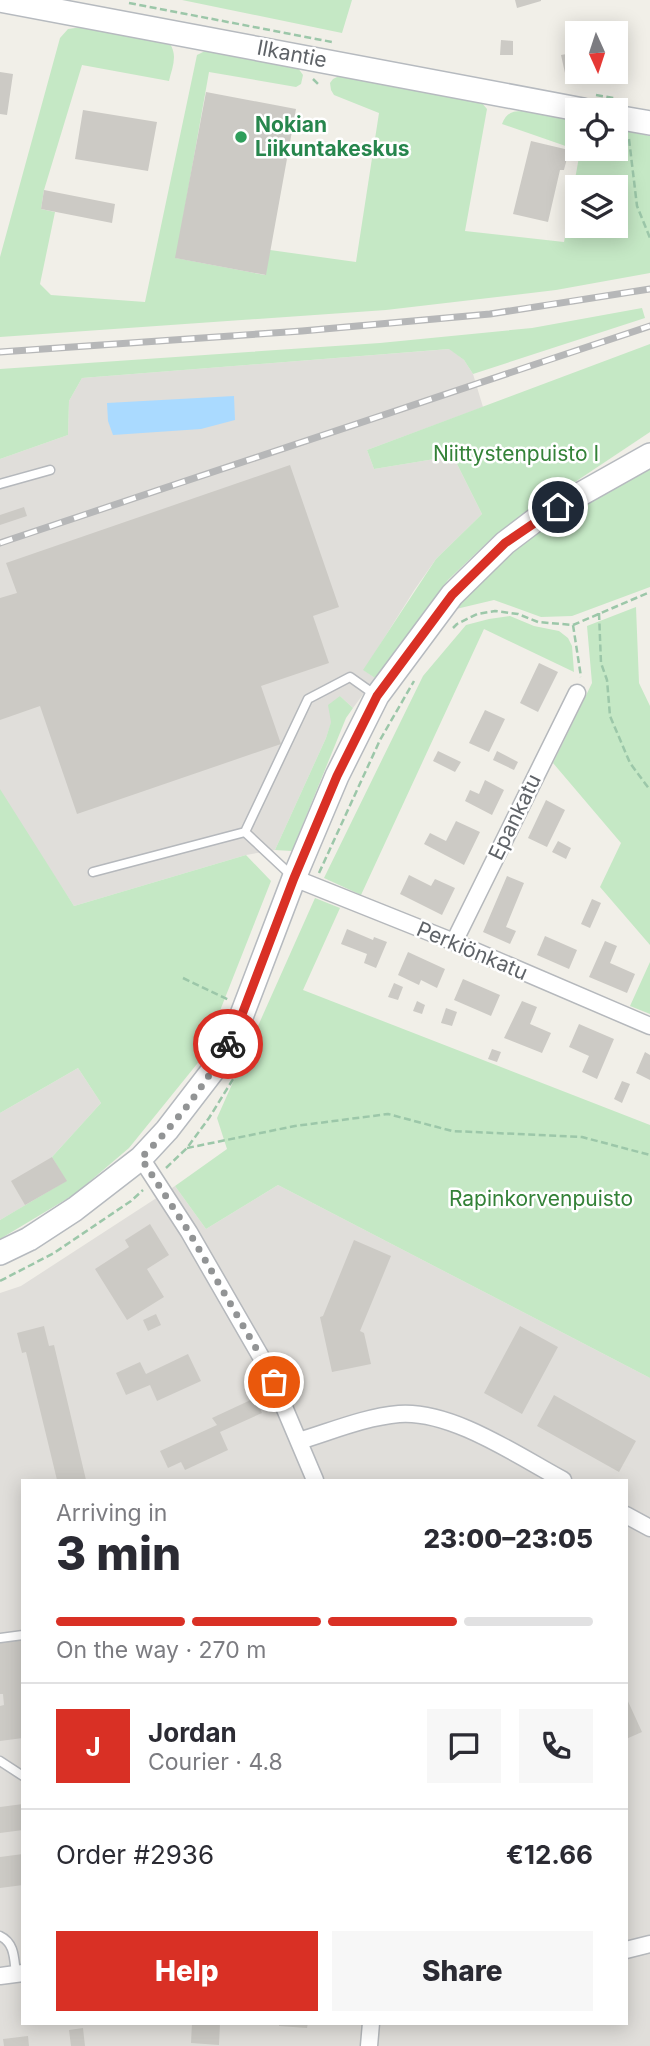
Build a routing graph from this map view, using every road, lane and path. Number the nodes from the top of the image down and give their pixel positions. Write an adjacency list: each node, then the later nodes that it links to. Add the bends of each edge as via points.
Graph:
1 (0, 0): 2 (main road, Ilkantie)
2 (565, 107)
3 (631, 120): 4 (path, via 629,149 637,206)
4 (650, 238)
5 (650, 455): 11 (main road, via 538,518 505,543 452,595)
6 (50, 470): 7 (lane)
7 (0, 485)
8 (650, 592): 9 (path)
9 (599, 613): 10 (path, via 573,625 581,679); 12 (path, via 610,716 630,763)
10 (577, 693): 16 (street, Epankatu)
11 (377, 696): 13 (lane, via 350,677 308,699); 15 (main road)
12 (650, 790)
13 (245, 832): 14 (lane); 15 (lane)
14 (93, 872)
15 (294, 878): 16 (street, Perkiönkatu); 22 (main road, via 238,1025 216,1065)
16 (454, 942): 19 (street, Perkiönkatu)
17 (183, 978): 18 (path)
18 (232, 1001)
19 (650, 1026)
20 (187, 1148): 21 (path, via 295,1126 388,1114 452,1131 582,1137)
21 (650, 1155)
22 (141, 1158): 23 (main road, via 64,1217); 24 (street, via 268,1369)
23 (0, 1253)
24 (299, 1441): 25 (street); 26 (street, via 355,1423 422,1415 468,1429)
25 (314, 1479)
26 (561, 1479)
27 (628, 1516): 28 (street)
28 (650, 1528)
29 (21, 1635): 30 (lane)
30 (0, 1638)
31 (0, 1761): 32 (lane)
32 (21, 1775)
33 (0, 1936): 36 (lane, via 8,1939 12,1948)
34 (650, 1944): 35 (street)
35 (628, 1950)
36 (13, 1974)
37 (371, 2025): 38 (street)
38 (369, 2046)

